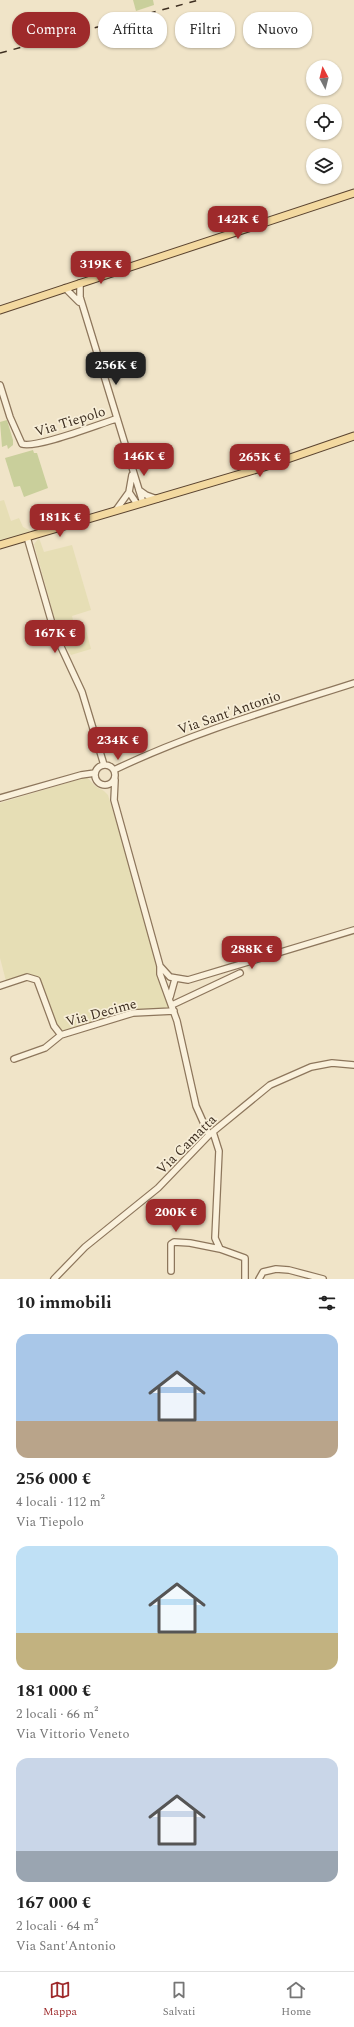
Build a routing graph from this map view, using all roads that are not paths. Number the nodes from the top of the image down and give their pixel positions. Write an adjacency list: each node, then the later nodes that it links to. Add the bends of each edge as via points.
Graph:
1 (354, 192): 2 (main road)
2 (77, 286): 3 (main road); 4 (street); 5 (street, Via Tiepolo)
3 (65, 288): 4 (street, Via Tiepolo); 6 (main road)
4 (75, 296): 5 (street, Via Tiepolo)
5 (83, 307): 8 (street, Via Tiepolo)
6 (0, 310)
7 (0, 385): 8 (street, Via Tiepolo, via 22,444 41,442)
8 (116, 419): 10 (street, Via Tiepolo)
9 (354, 436): 13 (main road)
10 (132, 471): 11 (street, Via Tiepolo); 12 (street, Via Tiepolo)
11 (139, 490): 13 (street); 14 (street, Via Tiepolo)
12 (129, 492): 14 (street); 15 (street, Via Tiepolo)
13 (158, 499): 14 (main road)
14 (140, 503): 15 (main road)
15 (116, 510): 16 (main road)
16 (27, 537): 17 (main road); 19 (street, via 55,634 82,692)
17 (0, 545)
18 (354, 683): 20 (street, Via Sant'Antonio, via 213,730)
19 (104, 765): 20 (street, via 111,766); 21 (street)
20 (114, 770): 22 (street)
21 (95, 773): 23 (street, via 96,780); 24 (street)
22 (114, 780): 23 (street, via 111,784); 25 (street)
23 (102, 785): 25 (street)
24 (0, 798)
25 (114, 800): 27 (street)
26 (354, 930): 29 (street, via 201,977 188,980)
27 (160, 966): 29 (street); 31 (street)
28 (240, 973): 33 (street)
29 (172, 978): 31 (street); 32 (street)
30 (0, 986): 34 (street, Via Decime, via 27,977 37,980 54,1026)
31 (164, 986): 32 (street)
32 (170, 999): 33 (street)
33 (173, 1008): 34 (street, Via Decime, via 133,1013); 37 (street, via 196,1106)
34 (61, 1035): 35 (street, via 45,1048)
35 (14, 1059)
36 (354, 1064): 37 (street, Via Camatta, via 332,1063 312,1067 270,1086)
37 (211, 1134): 38 (street, via 219,1151 215,1238); 40 (street, Via Camatta, via 158,1188 84,1247)
38 (220, 1249): 39 (street, via 174,1242 171,1244); 41 (street, via 245,1258)
39 (171, 1271)
40 (54, 1279)
41 (245, 1279)
42 (259, 1279): 43 (street, via 263,1272 276,1269)
43 (323, 1279)

